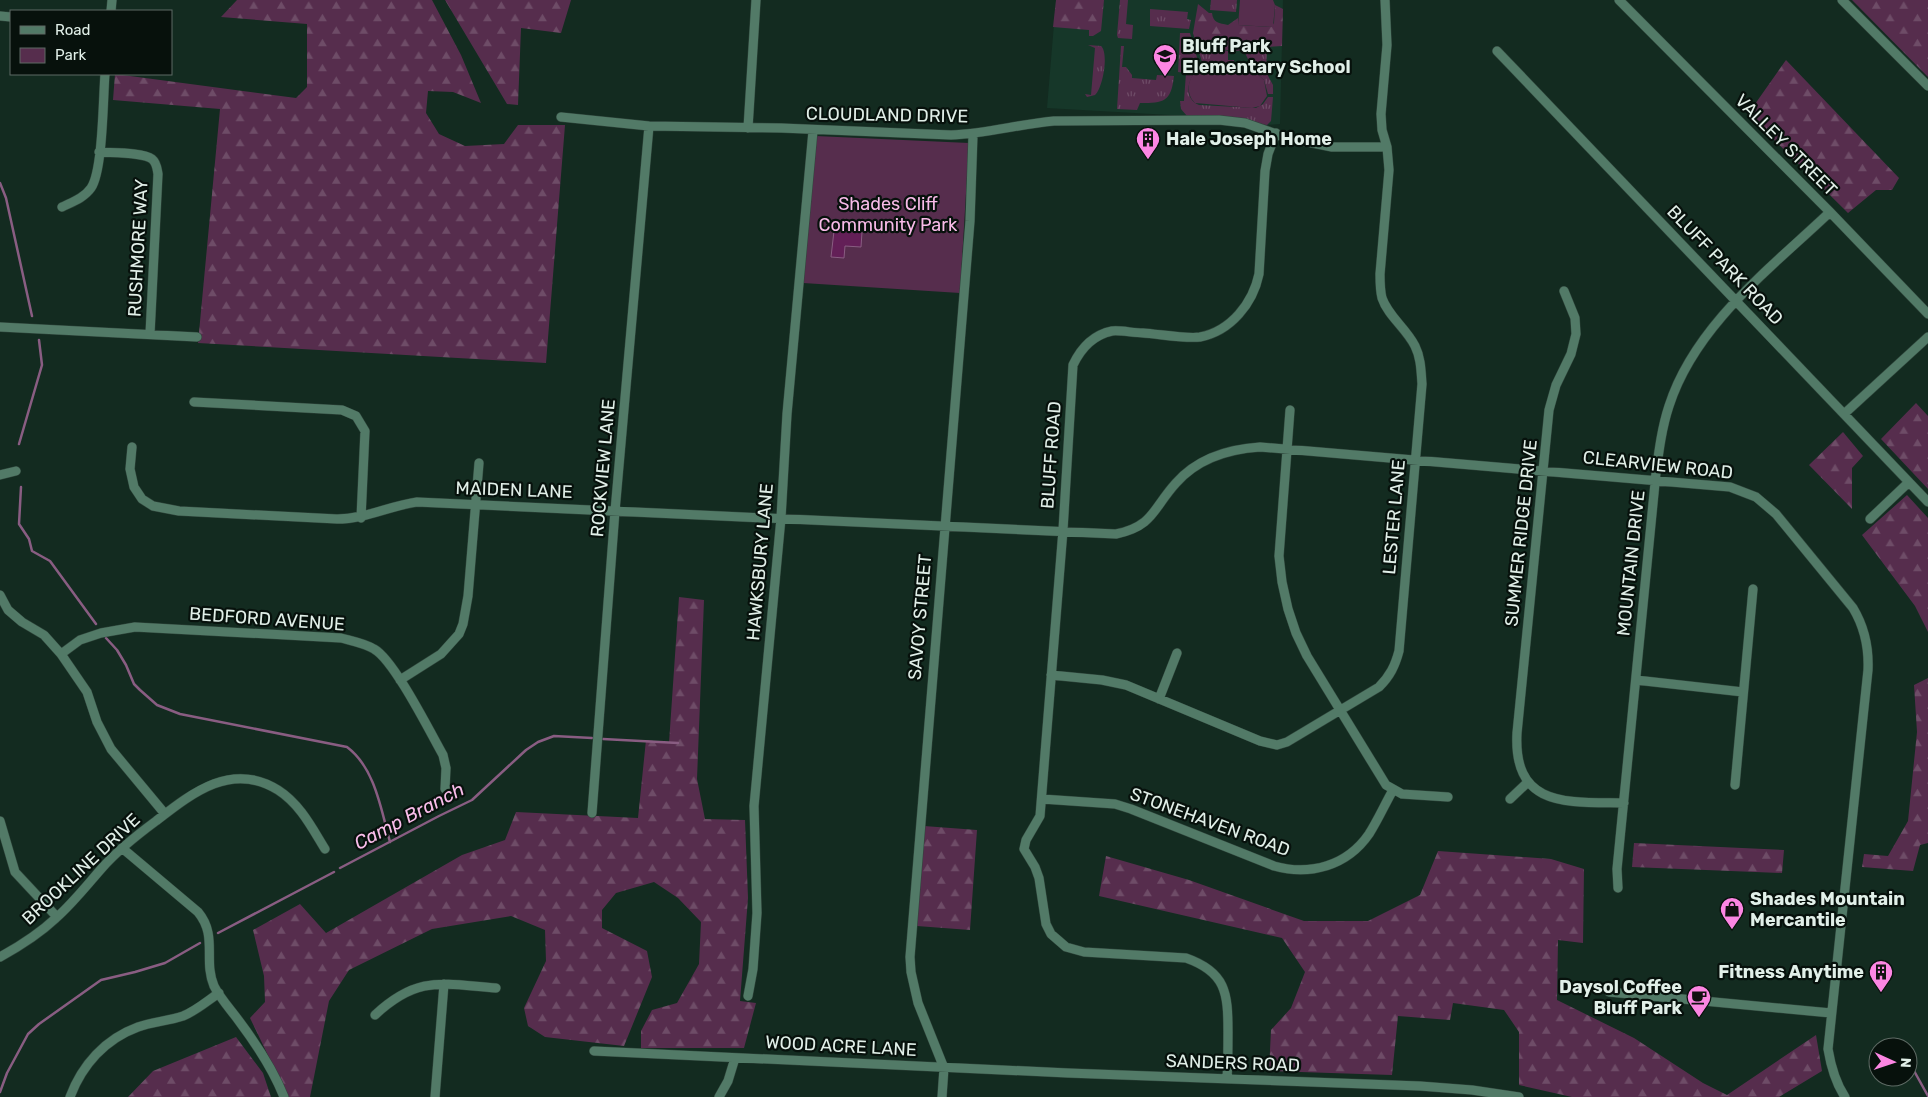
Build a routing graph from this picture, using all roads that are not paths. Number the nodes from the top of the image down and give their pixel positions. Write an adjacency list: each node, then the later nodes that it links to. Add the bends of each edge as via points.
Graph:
1 (756, 0): 10 (street)
2 (1385, 0): 14 (street, LESTER LANE, via 1387,45 1381,114)
3 (1619, 0): 17 (street, VALLEY STREET)
4 (1842, 0): 7 (street)
5 (1498, 51): 19 (street, BLUFF PARK ROAD)
6 (105, 75): 15 (street)
7 (1928, 86)
8 (561, 117): 9 (street, CLOUDLAND DRIVE)
9 (649, 126): 10 (street, CLOUDLAND DRIVE); 39 (street, ROCKVIEW LANE)
10 (748, 128): 11 (street, CLOUDLAND DRIVE)
11 (813, 131): 13 (street, CLOUDLAND DRIVE); 41 (street, HAWKSBURY LANE, via 787,414)
12 (1276, 133): 13 (street, CLOUDLAND DRIVE, via 1245,123 1219,120 1054,121); 14 (street, CLOUDLAND DRIVE, via 1332,147); 44 (street, BLUFF ROAD, via 1265,171 1258,280 1237,317 1220,331 1199,337 1112,331 1091,340 1080,351 1073,365)
13 (973, 135): 43 (street, SAVOY STREET, via 970,221)
14 (1387, 147): 30 (street, LESTER LANE, via 1380,290 1391,314 1415,346 1420,362 1422,384)
15 (100, 152): 16 (street, via 95,182 90,190); 22 (street, RUSHMORE WAY, via 144,156 151,158 156,165)
16 (62, 207)
17 (1830, 212): 19 (street, MOUNTAIN DRIVE); 20 (street, VALLEY STREET)
18 (1564, 291): 32 (street, SUMMER RIDGE DRIVE, via 1576,318 1576,334 1571,354 1552,396)
19 (1737, 300): 27 (street, BLUFF PARK ROAD); 35 (street, MOUNTAIN DRIVE, via 1706,334 1680,376 1664,421)
20 (1928, 314)
21 (0, 327): 22 (street)
22 (150, 334): 23 (street)
23 (196, 337)
24 (1928, 337): 27 (street)
25 (194, 402): 40 (street, via 342,410 356,416 365,431)
26 (1290, 410): 29 (street)
27 (1844, 414): 36 (street, BLUFF PARK ROAD)
28 (132, 447): 40 (street, MAIDEN LANE, via 130,469 134,486 142,499 160,508)
29 (1288, 448): 30 (street, CLEARVIEW ROAD); 44 (street, CLEARVIEW ROAD, via 1242,448 1203,461 1177,482 1148,521 1127,532); 54 (street, via 1279,556 1282,582 1296,634)
30 (1415, 459): 32 (street, CLEARVIEW ROAD); 54 (street, LESTER LANE, via 1399,651 1395,666 1378,688)
31 (479, 463): 38 (street)
32 (1544, 470): 35 (street, CLEARVIEW ROAD); 55 (street, SUMMER RIDGE DRIVE, via 1516,748)
33 (16, 471): 34 (street)
34 (0, 475)
35 (1656, 479): 51 (street, MOUNTAIN DRIVE); 76 (street, CLEARVIEW ROAD, via 1730,487 1763,502 1787,526 1844,597 1864,632 1868,670)
36 (1909, 482): 37 (street, BLUFF PARK ROAD); 42 (street)
37 (1928, 502)
38 (476, 504): 39 (street, MAIDEN LANE); 40 (street, MAIDEN LANE, via 416,502); 50 (street, via 464,624 441,654)
39 (615, 511): 41 (street, MAIDEN LANE); 63 (street, ROCKVIEW LANE)
40 (361, 518)
41 (781, 518): 43 (street, MAIDEN LANE); 75 (street, HAWKSBURY LANE, via 754,806 757,921)
42 (1870, 519)
43 (944, 526): 44 (street, MAIDEN LANE); 80 (street, SAVOY STREET, via 910,957 918,1003)
44 (1062, 530): 49 (street, BLUFF ROAD)
45 (1753, 589): 52 (street)
46 (0, 594): 48 (street, via 8,610 44,635)
47 (1177, 653): 53 (street)
48 (61, 654): 50 (street, BEDFORD AVENUE, via 80,640 136,627 341,638 376,650); 64 (street, via 87,692 111,749)
49 (1051, 675): 53 (street, LESTER LANE, via 1126,685); 60 (street, BLUFF ROAD)
50 (400, 680): 57 (street, BEDFORD AVENUE, via 443,755)
51 (1636, 680): 52 (street); 62 (street, MOUNTAIN DRIVE)
52 (1743, 692): 56 (street)
53 (1159, 699): 54 (street, LESTER LANE, via 1270,745 1287,742)
54 (1340, 711): 58 (street, via 1380,778)
55 (1528, 782): 61 (street); 62 (street, via 1558,800)
56 (1735, 785)
57 (445, 789)
58 (1393, 790): 59 (street, via 1402,794); 60 (street, STONEHAVEN ROAD, via 1363,842 1333,865 1311,870 1274,866 1115,804)
59 (1448, 797)
60 (1042, 799): 81 (street, BLUFF ROAD, via 1040,816 1024,849 1039,878 1044,915 1051,934 1066,947 1084,952 1186,958 1212,971 1222,984 1228,1003)
61 (1510, 799)
62 (1624, 804): 68 (street, MOUNTAIN DRIVE)
63 (592, 813)
64 (165, 814): 66 (street, BROOKLINE DRIVE); 67 (street, BROOKLINE DRIVE, via 213,783 233,779 254,780 276,789 296,805)
65 (0, 821): 69 (street, via 15,872)
66 (122, 848): 69 (street, BROOKLINE DRIVE); 74 (street, via 204,919 208,927 213,980)
67 (325, 849)
68 (1618, 888)
69 (57, 917): 70 (street, BROOKLINE DRIVE)
70 (0, 957)
71 (444, 984): 72 (street); 77 (street, via 410,989); 84 (street)
72 (496, 988)
73 (1609, 992): 76 (street)
74 (219, 993): 82 (street, via 189,1013 138,1027 112,1041 80,1073); 83 (street, via 262,1052)
75 (748, 996)
76 (1832, 1013): 88 (street, CLEARVIEW ROAD, via 1828,1049 1830,1066)
77 (375, 1014)
78 (594, 1052): 79 (street, WOOD ACRE LANE)
79 (735, 1058): 80 (street, WOOD ACRE LANE); 85 (street)
80 (944, 1068): 81 (street, SANDERS ROAD); 86 (street, SAVOY STREET)
81 (1228, 1079): 87 (street, SANDERS ROAD, via 1420,1086)
82 (70, 1097)
83 (284, 1097)
84 (435, 1097)
85 (719, 1097)
86 (942, 1097)
87 (1519, 1097)
88 (1846, 1097)

